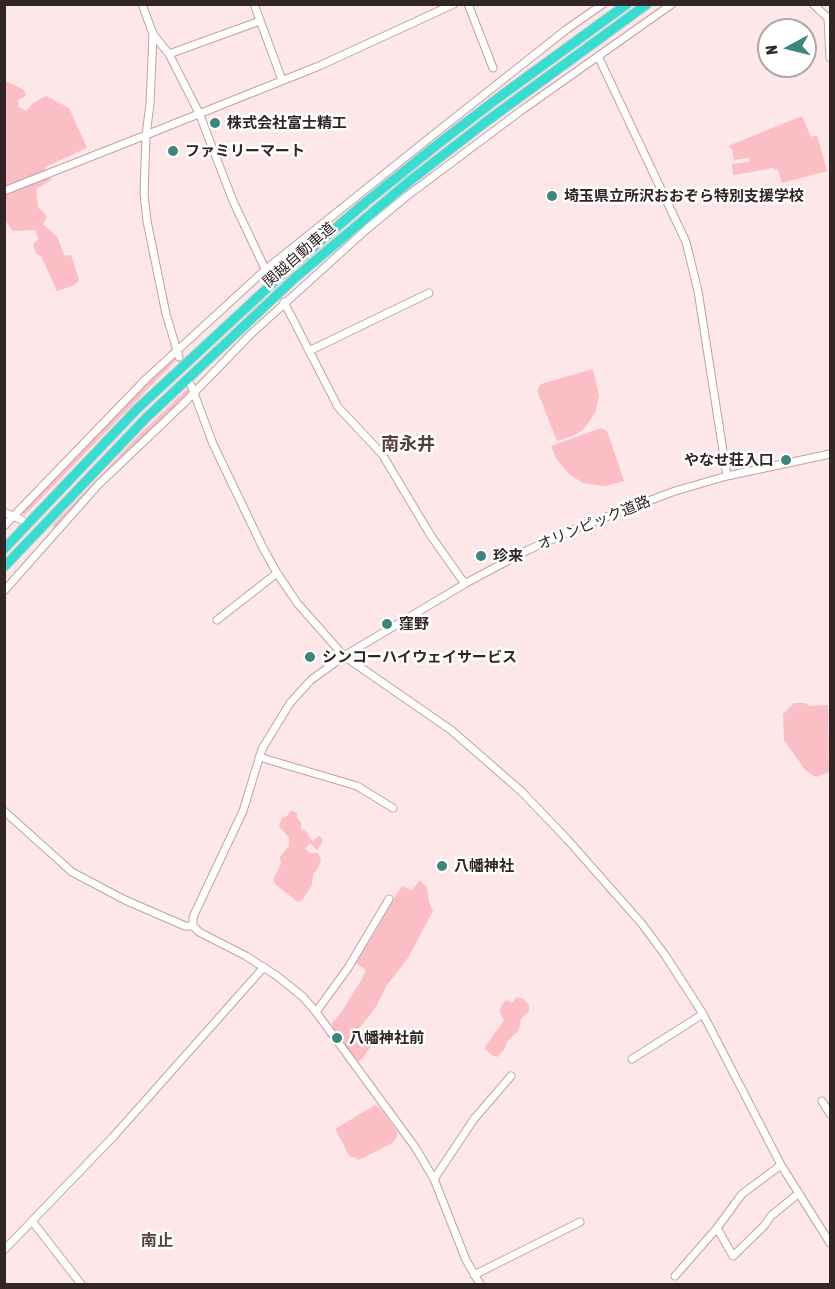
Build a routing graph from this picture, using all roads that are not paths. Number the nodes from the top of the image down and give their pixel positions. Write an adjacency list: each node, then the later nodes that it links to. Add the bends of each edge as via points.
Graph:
1 (142, 4): 11 (street)
2 (254, 4): 10 (street)
3 (454, 4): 16 (street)
4 (468, 4): 15 (street)
5 (603, 4): 20 (street, via 479,98)
6 (627, 4): 31 (highway, 関越自動車道, via 438,144 288,268 138,408)
7 (647, 4): 32 (highway, 関越自動車道, via 411,180 296,277 153,411)
8 (672, 4): 13 (street)
9 (816, 5): 14 (street, via 828,18)
10 (260, 21): 12 (street); 16 (street)
11 (153, 34): 12 (street); 18 (street)
12 (169, 54): 17 (street)
13 (598, 56): 22 (street, via 407,196); 27 (street, via 686,243)
14 (831, 58)
15 (493, 68)
16 (282, 80): 17 (street)
17 (199, 113): 18 (street); 20 (street, via 233,201)
18 (146, 135): 19 (street); 24 (street, via 147,221)
19 (4, 190)
20 (267, 272): 24 (street)
21 (429, 294): 23 (street)
22 (284, 302): 23 (street); 25 (street)
23 (309, 351): 34 (street, via 338,407 382,454)
24 (178, 354): 29 (street, via 138,386)
25 (192, 388): 33 (street, via 227,474); 35 (street, via 181,406 53,531)
26 (831, 454): 27 (street, オリンピック道路)
27 (728, 476): 34 (street, オリンピック道路, via 577,528)
28 (4, 512): 29 (street)
29 (18, 518): 30 (street)
30 (4, 526)
31 (4, 549)
32 (4, 567)
33 (277, 573): 36 (street); 37 (street)
34 (465, 584): 37 (street, オリンピック道路)
35 (4, 591)
36 (217, 620)
37 (344, 657): 38 (street, オリンピック道路, via 299,691 279,718); 45 (street, via 451,730 529,798 642,924)
38 (259, 757): 39 (street, via 357,786); 42 (street, オリンピック道路, via 241,817 193,917)
39 (393, 808)
40 (4, 811): 42 (street, via 72,872 125,900 185,926)
41 (389, 899): 44 (street, via 348,968)
42 (194, 926): 43 (street)
43 (264, 967): 44 (street); 53 (street)
44 (316, 1012): 51 (street)
45 (703, 1014): 46 (street); 50 (street)
46 (632, 1059)
47 (511, 1076): 51 (street, via 474,1119)
48 (822, 1101): 49 (street)
49 (831, 1114)
50 (781, 1165): 52 (street); 55 (street, via 742,1194)
51 (434, 1179): 58 (street)
52 (799, 1193): 55 (street, via 733,1256); 56 (street)
53 (33, 1221): 57 (street); 60 (street)
54 (580, 1222): 58 (street)
55 (717, 1228): 59 (street)
56 (831, 1243)
57 (4, 1250)
58 (474, 1275): 61 (street)
59 (675, 1276)
60 (81, 1284)
61 (480, 1284)

